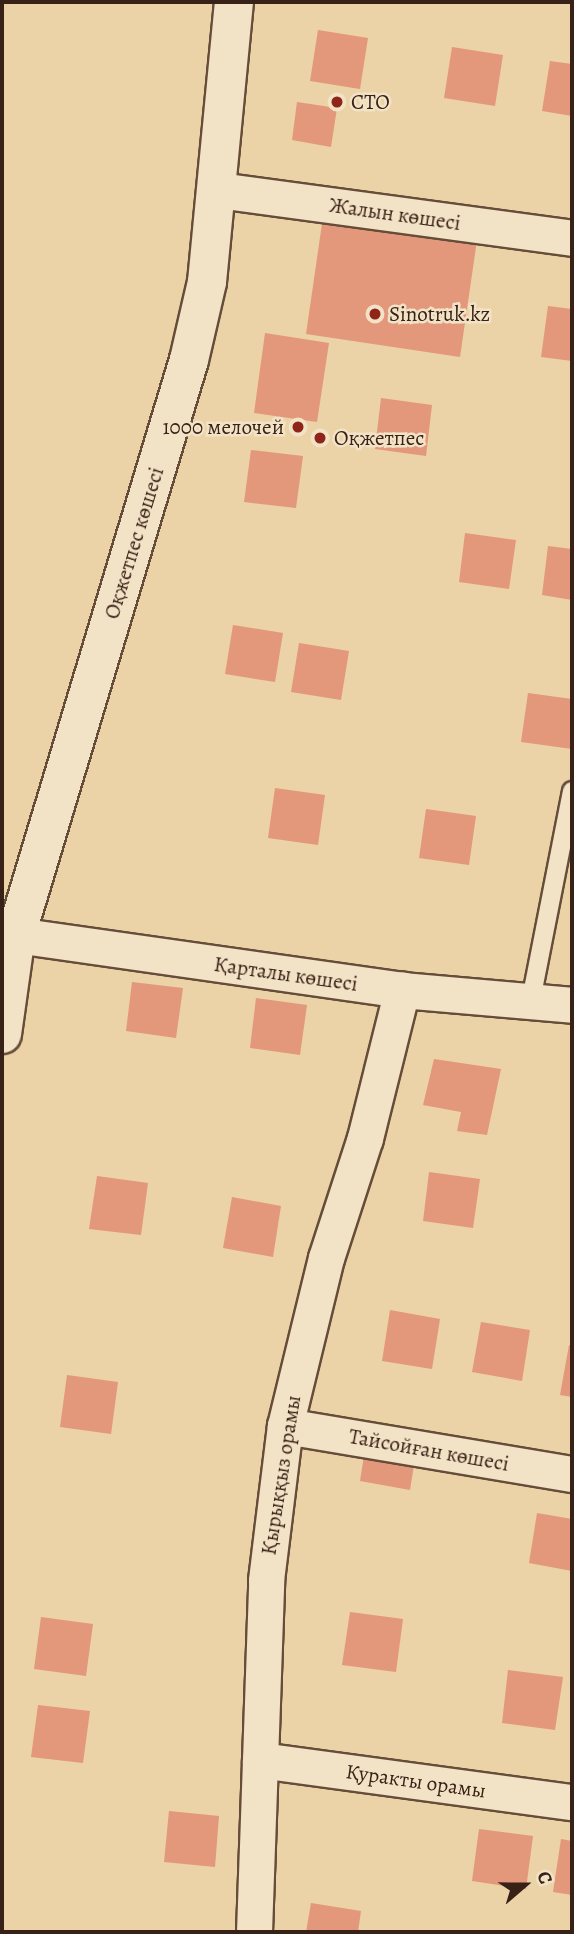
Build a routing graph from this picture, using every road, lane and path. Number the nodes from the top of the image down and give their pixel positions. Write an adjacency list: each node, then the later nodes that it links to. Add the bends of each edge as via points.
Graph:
1 (234, 2): 2 (street, Оқжетпес көшесі)
2 (218, 190): 3 (street, Жалын көшесі); 5 (street, Оқжетпес көшесі, via 208,282 189,360)
3 (572, 238)
4 (572, 791): 7 (lane)
5 (9, 934): 6 (street, Қарталы көшесі); 9 (street, Оқжетпес көшесі)
6 (401, 990): 7 (street, Қарталы көшесі); 10 (street, Қырыққыз орамы, via 365,1138 326,1258)
7 (531, 1000): 8 (street, Қарталы көшесі)
8 (572, 1005)
9 (2, 1034)
10 (285, 1426): 11 (street, Тайсойған көшесі); 12 (street, Қырыққыз орамы, via 266,1580)
11 (572, 1474)
12 (260, 1760): 13 (street, Қуракты орамы); 14 (street, Қырыққыз орамы)
13 (572, 1802)
14 (254, 1932)

